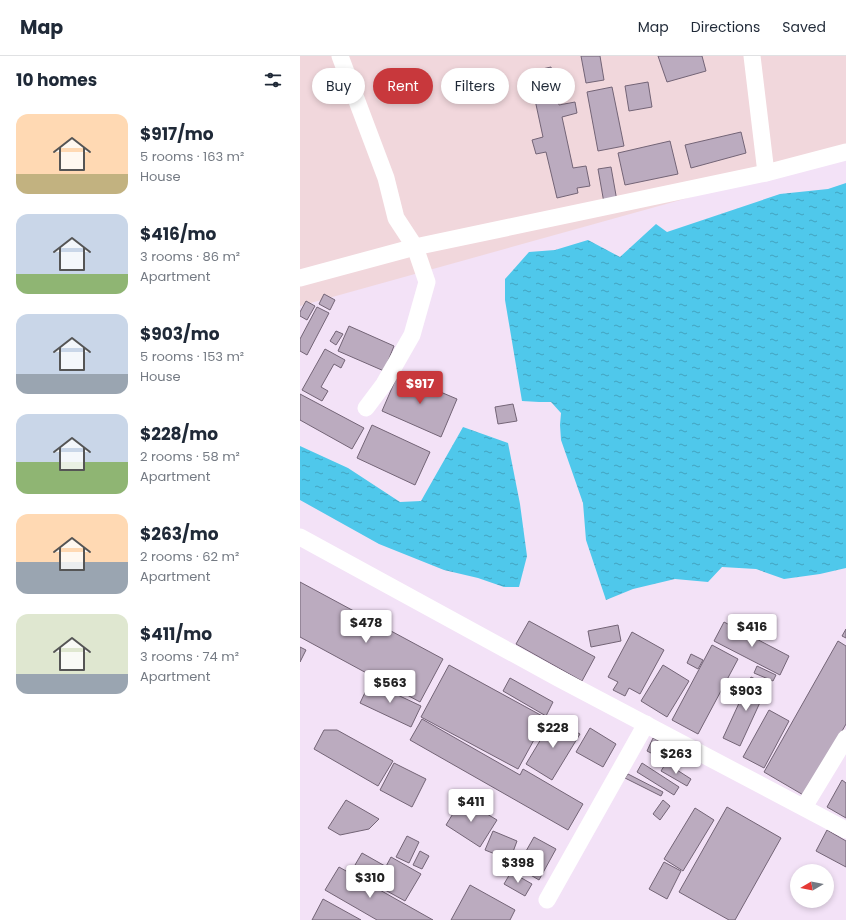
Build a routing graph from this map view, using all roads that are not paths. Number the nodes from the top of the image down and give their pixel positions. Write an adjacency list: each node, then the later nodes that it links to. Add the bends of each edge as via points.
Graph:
1 (340, 56): 5 (lane, via 386,178 396,218)
2 (752, 56): 4 (lane)
3 (846, 152): 4 (lane)
4 (766, 173): 5 (lane)
5 (415, 247): 6 (lane); 7 (lane, via 427,282 412,335 384,384)
6 (300, 278)
7 (366, 408)
8 (300, 537): 9 (lane)
9 (646, 724): 11 (lane); 13 (lane)
10 (846, 738): 11 (lane)
11 (804, 807): 12 (lane)
12 (846, 830)
13 (547, 900)

